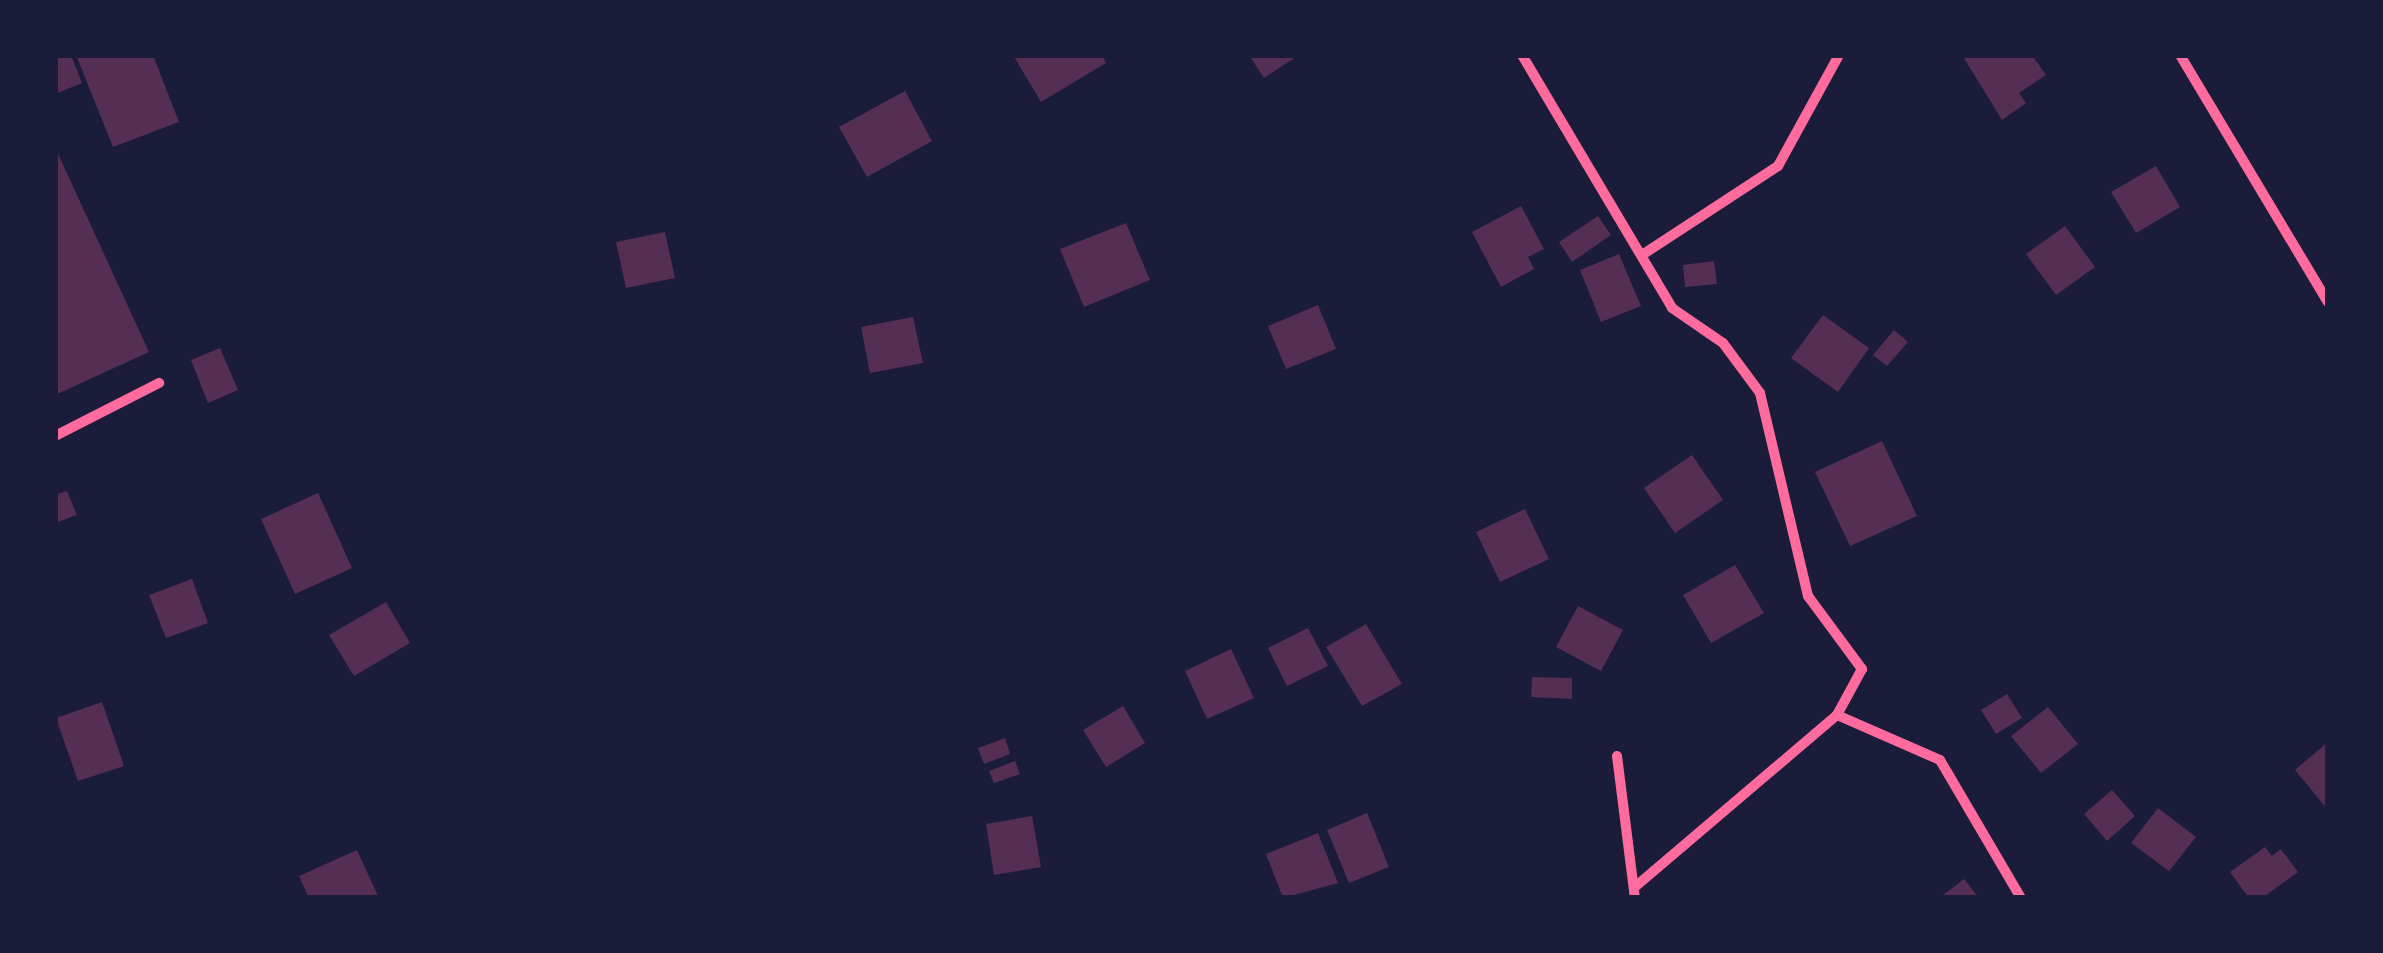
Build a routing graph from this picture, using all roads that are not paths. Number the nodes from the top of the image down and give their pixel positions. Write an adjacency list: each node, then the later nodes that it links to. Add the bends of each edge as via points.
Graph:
1 (1522, 55): 4 (street)
2 (1839, 55): 4 (street, via 1778,166)
3 (2180, 55): 5 (street)
4 (1642, 255): 8 (street, via 1672,308 1723,343 1760,393 1808,596 1862,669)
5 (2328, 302)
6 (159, 383): 7 (street)
7 (55, 436)
8 (1837, 714): 10 (street); 11 (street, via 1940,760)
9 (1617, 756): 10 (street)
10 (1635, 893)
11 (2021, 898)

